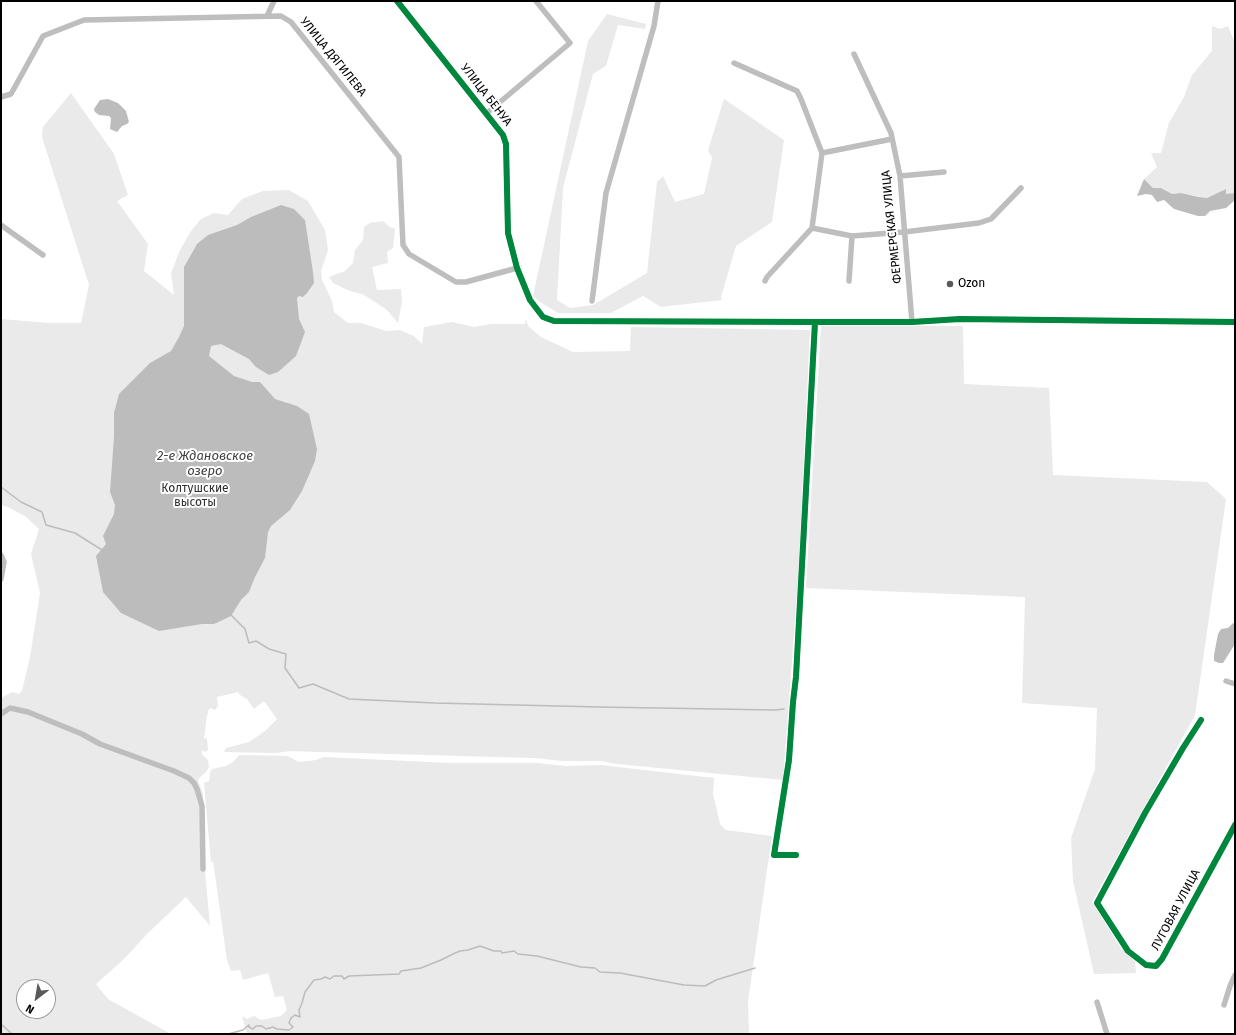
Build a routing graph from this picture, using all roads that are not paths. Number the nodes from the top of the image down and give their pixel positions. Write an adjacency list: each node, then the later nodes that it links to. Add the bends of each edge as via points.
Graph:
1 (274, 1): 5 (street)
2 (397, 1): 9 (street, УЛИЦА БЕНУА)
3 (536, 1): 9 (street, via 570,44)
4 (658, 1): 23 (street, via 654,26 606,192)
5 (267, 16): 8 (street, УЛИЦА ДЯГИЛЕВА, via 84,20 43,36 11,94); 20 (street, УЛИЦА ДЯГИЛЕВА, via 281,16 291,22 399,157 403,245 409,254 456,282 466,282)
6 (854, 54): 10 (street, ФЕРМЕРСКАЯ УЛИЦА)
7 (734, 62): 11 (street, via 797,91)
8 (1, 98)
9 (486, 113): 20 (street, УЛИЦА БЕНУА, via 504,135 506,144 508,233)
10 (892, 139): 11 (street); 13 (street, ФЕРМЕРСКАЯ УЛИЦА)
11 (822, 153): 16 (street)
12 (944, 172): 13 (street)
13 (900, 176): 17 (street, ФЕРМЕРСКАЯ УЛИЦА)
14 (1021, 188): 17 (street, via 985,222)
15 (1, 225): 19 (street)
16 (812, 228): 18 (street); 21 (street)
17 (904, 232): 18 (street); 25 (street, ФЕРМЕРСКАЯ УЛИЦА)
18 (852, 236): 22 (street)
19 (43, 255)
20 (517, 268): 24 (street, УЛИЦА БЕНУА, via 536,310 543,317 554,321)
21 (765, 281)
22 (849, 281)
23 (592, 301)
24 (815, 322): 25 (street, УЛИЦА БЕНУА); 34 (street, via 796,677 789,760 774,855)
25 (912, 322): 26 (street, УЛИЦА БЕНУА, via 960,319)
26 (1235, 322)
27 (1, 555): 28 (street, via 4,562)
28 (1, 579)
29 (1226, 680): 30 (street)
30 (1235, 684)
31 (2, 712): 35 (street, via 10,708 28,712 100,744 189,778 197,789 202,806)
32 (1201, 720): 33 (street, ЛУГОВАЯ УЛИЦА, via 1096,903 1128,951 1146,965 1156,966 1162,959)
33 (1235, 825)
34 (796, 855)
35 (204, 869)
36 (1235, 975): 38 (street)
37 (1097, 1002): 39 (street)
38 (1224, 1005)
39 (1108, 1034)

